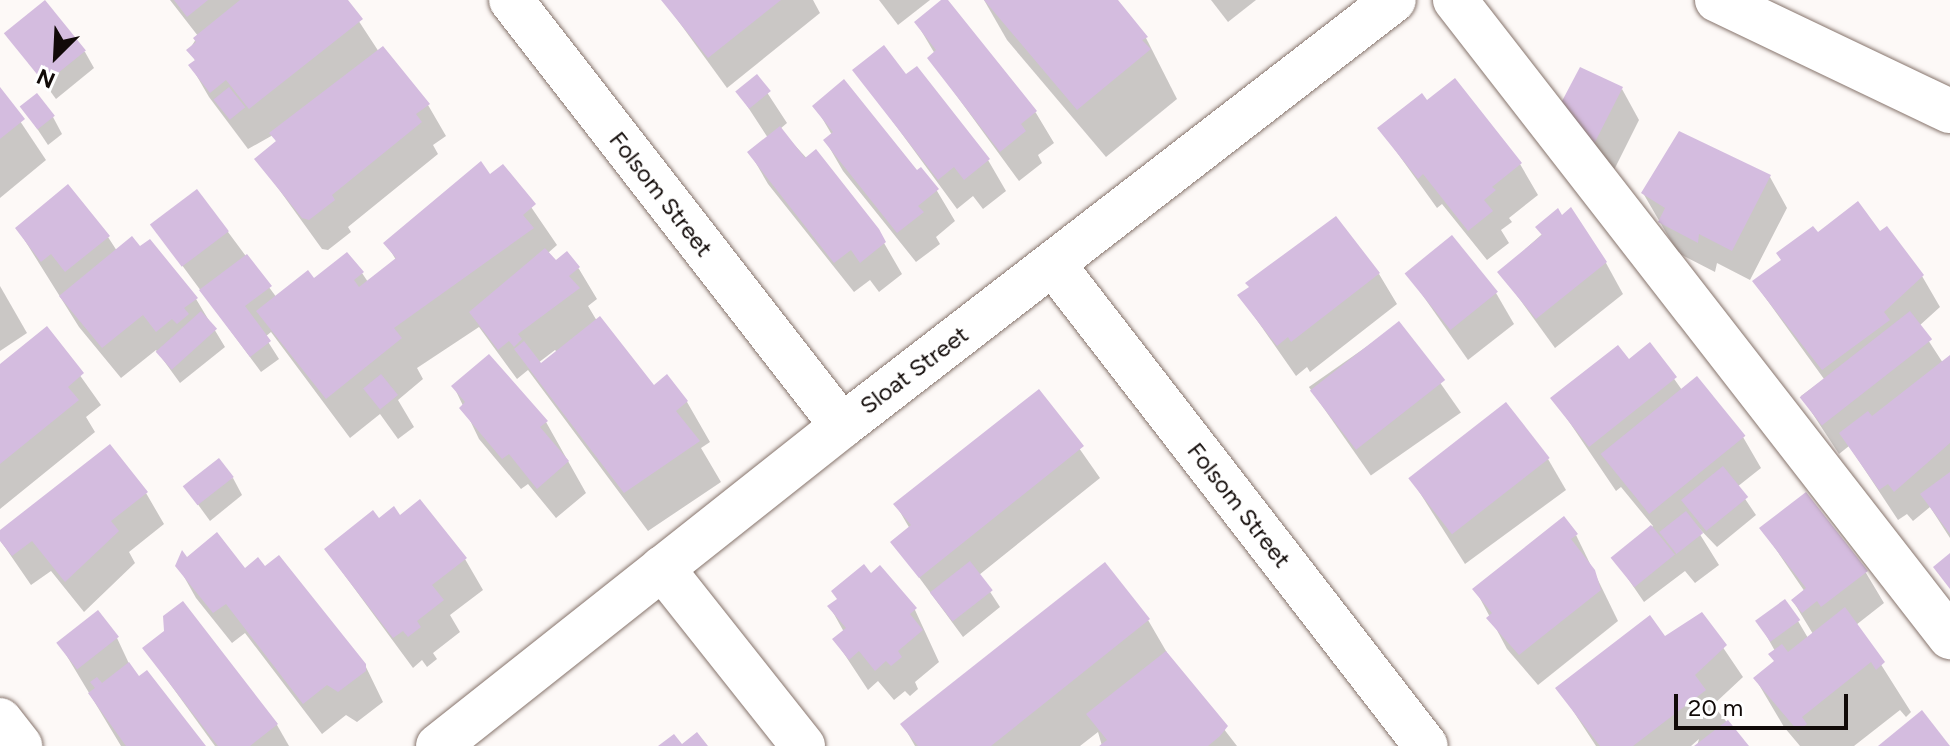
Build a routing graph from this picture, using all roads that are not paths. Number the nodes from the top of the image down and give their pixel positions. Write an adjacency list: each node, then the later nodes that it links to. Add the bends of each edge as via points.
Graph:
1 (511, 0): 7 (street, Folsom Street)
2 (1394, 0): 6 (street, Sloat Street)
3 (1455, 0): 9 (street)
4 (1717, 0): 5 (street)
5 (1950, 111)
6 (1053, 264): 7 (street, Sloat Street); 14 (street, Folsom Street)
7 (842, 426): 8 (street, Sloat Street)
8 (662, 568): 12 (street, Sloat Street); 13 (street)
9 (1950, 637)
10 (0, 720): 11 (street)
11 (20, 746)
12 (438, 746)
13 (803, 746)
14 (1426, 746)

